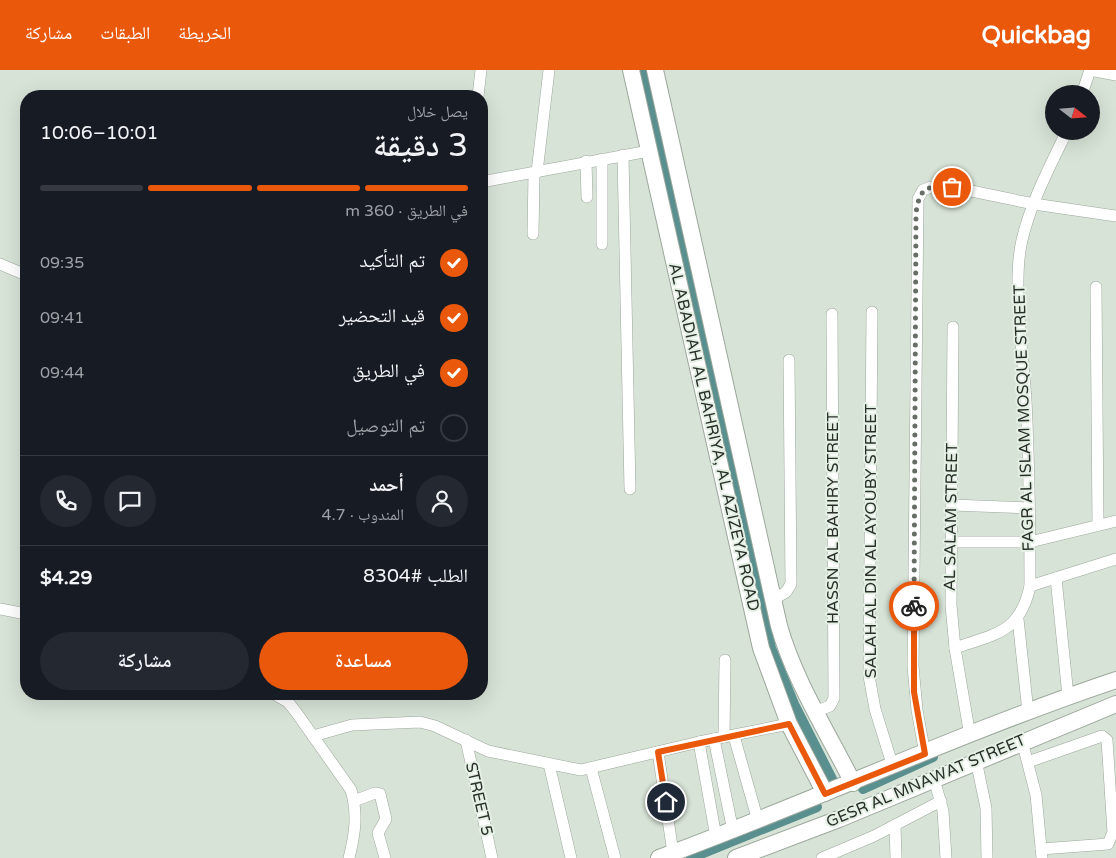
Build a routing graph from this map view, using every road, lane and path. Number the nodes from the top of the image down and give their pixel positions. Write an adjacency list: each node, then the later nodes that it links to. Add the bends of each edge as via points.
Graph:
1 (481, 70): 8 (street)
2 (549, 70): 14 (street)
3 (632, 70): 10 (street, AL ABADIAH AL BAHRIYA, AL AZIZEYA ROAD)
4 (655, 70): 38 (street, AL ABADIAH AL BAHRIYA, AL AZIZEYA ROAD)
5 (1090, 70): 6 (street); 7 (street)
6 (1116, 75)
7 (1085, 85)
8 (479, 90)
9 (1064, 140): 17 (street, FAGR AL ISLAM MOSQUE STREET)
10 (649, 151): 11 (street); 50 (street, AL ABADIAH AL BAHRIYA, AL AZIZEYA ROAD, via 762,648)
11 (623, 155): 12 (street); 28 (street)
12 (602, 159): 13 (street); 20 (street)
13 (586, 161): 14 (street); 16 (street)
14 (536, 172): 15 (street); 19 (street)
15 (488, 181)
16 (587, 197)
17 (1034, 204): 18 (street); 30 (street, FAGR AL ISLAM MOSQUE STREET, via 1021,242 1020,270); 58 (street, via 952,187 931,187 923,190 918,199 913,666)
18 (1116, 216)
19 (533, 234)
20 (602, 244)
21 (0, 264): 22 (street)
22 (20, 272)
23 (1096, 287): 32 (street)
24 (872, 312): 62 (street, SALAH AL DIN AL AYOUBY STREET, via 869,676 875,709)
25 (832, 314): 48 (street, HASSN AL BAHIRY STREET, via 834,698 830,706)
26 (953, 326): 29 (street, AL SALAM STREET)
27 (789, 360): 38 (street, via 791,584 786,592)
28 (630, 489)
29 (952, 505): 30 (street); 33 (street, AL SALAM STREET)
30 (1029, 508): 34 (street, FAGR AL ISLAM MOSQUE STREET)
31 (1116, 521): 32 (street)
32 (1098, 526): 34 (street)
33 (952, 542): 34 (street); 42 (street, AL SALAM STREET, via 951,605)
34 (1030, 542): 37 (street, FAGR AL ISLAM MOSQUE STREET)
35 (1116, 559): 36 (street)
36 (1056, 578): 37 (street); 45 (street)
37 (1030, 586): 41 (street, FAGR AL ISLAM MOSQUE STREET)
38 (774, 599): 48 (street, AL ABADIAH AL BAHRIYA, AL AZIZEYA ROAD, via 788,658)
39 (0, 609): 40 (street)
40 (20, 613)
41 (1018, 618): 42 (street, via 1000,632); 49 (street, FAGR AL ISLAM MOSQUE STREET)
42 (955, 648): 52 (street, AL SALAM STREET)
43 (725, 660): 53 (street)
44 (1116, 680): 45 (street, GESR AL MNAWAT STREET)
45 (1068, 696): 49 (street, GESR AL MNAWAT STREET)
46 (284, 700): 51 (street)
47 (1116, 704): 55 (street, GESR AL MNAWAT STREET)
48 (817, 711): 65 (street, AL ABADIAH AL BAHRIYA, AL AZIZEYA ROAD)
49 (1028, 712): 52 (street, GESR AL MNAWAT STREET)
50 (789, 724): 53 (street); 66 (street, AL ABADIAH AL BAHRIYA, AL AZIZEYA ROAD)
51 (313, 736): 54 (street, via 352,724 412,721 435,726); 67 (street, via 343,776)
52 (970, 736): 58 (street, GESR AL MNAWAT STREET)
53 (724, 738): 56 (street); 69 (street); 71 (street)
54 (466, 740): 61 (street, via 488,751); 78 (street, STREET 5)
55 (1022, 741): 59 (street, GESR AL MNAWAT STREET); 60 (street)
56 (699, 742): 57 (street); 72 (street)
57 (658, 752): 63 (street); 75 (street)
58 (925, 754): 62 (street, GESR AL MNAWAT STREET)
59 (976, 760): 64 (street, GESR AL MNAWAT STREET); 85 (street, via 986,808)
60 (1028, 762): 74 (street, via 1036,795); 74 (street, via 1102,736 1107,740 1113,832 1108,844)
61 (549, 764): 63 (street, via 575,770); 79 (street)
62 (893, 766): 65 (street, GESR AL MNAWAT STREET)
63 (591, 768): 80 (street)
64 (934, 779): 68 (street); 81 (street, GESR AL MNAWAT STREET)
65 (853, 783): 66 (street, GESR AL MNAWAT STREET)
66 (825, 794): 69 (street, GESR AL MNAWAT STREET)
67 (354, 801): 76 (street, via 356,819); 77 (street, via 380,794 386,819 378,830 378,836)
68 (941, 801): 70 (street); 84 (street)
69 (758, 821): 71 (street, GESR AL MNAWAT STREET)
70 (895, 825): 73 (street); 83 (street)
71 (733, 831): 72 (street, GESR AL MNAWAT STREET)
72 (716, 837): 75 (street, GESR AL MNAWAT STREET)
73 (845, 854): 82 (street)
74 (1042, 854)
75 (666, 855)
76 (349, 858)
77 (385, 858)
78 (492, 858)
79 (571, 858)
80 (615, 858)
81 (736, 858)
82 (822, 858)
83 (896, 858)
84 (946, 858)
85 (987, 858)

